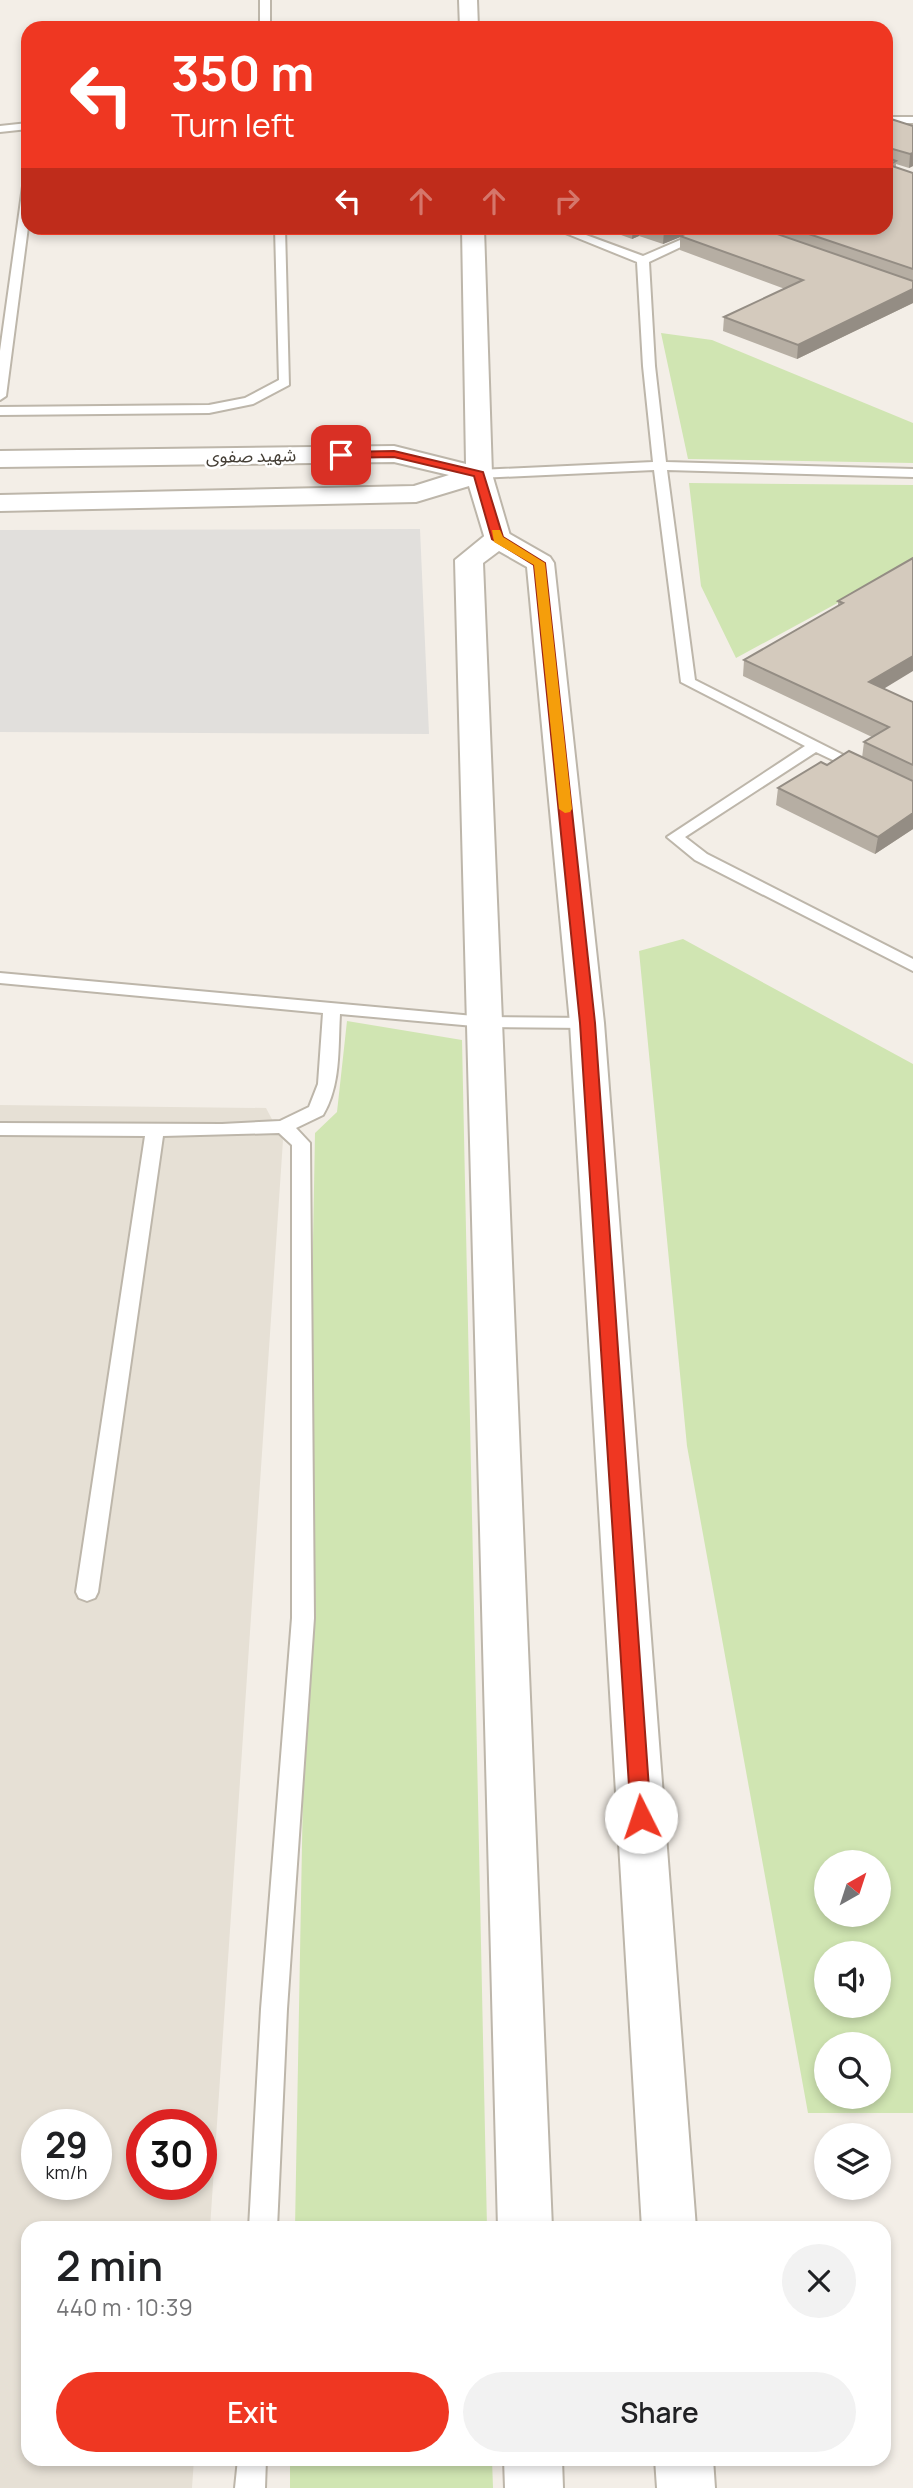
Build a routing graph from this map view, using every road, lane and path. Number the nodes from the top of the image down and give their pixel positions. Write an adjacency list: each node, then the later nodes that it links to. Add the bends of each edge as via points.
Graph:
1 (265, 0): 3 (lane)
2 (468, 0): 4 (street)
3 (265, 21)
4 (468, 21)
5 (893, 120): 6 (lane)
6 (913, 120)
7 (0, 123): 8 (lane)
8 (21, 124)
9 (21, 126): 10 (lane)
10 (0, 129)
11 (21, 235): 17 (lane)
12 (281, 235): 18 (lane, via 285,382 249,401 209,410)
13 (473, 235): 22 (street)
14 (578, 235): 16 (lane)
15 (701, 235): 16 (lane)
16 (643, 261): 20 (lane)
17 (0, 396)
18 (0, 411)
19 (0, 459): 22 (street, شهید صفوی, via 394,454)
20 (659, 466): 21 (lane); 22 (lane); 25 (lane, via 688,682)
21 (913, 473)
22 (479, 474): 23 (street, شهید صفوی, via 416,494); 24 (street)
23 (0, 503)
24 (498, 539): 30 (street, via 470,560); 31 (street, via 540,563)
25 (816, 747): 26 (lane); 27 (lane, via 675,837 701,857)
26 (876, 775)
27 (913, 966)
28 (0, 978): 29 (lane)
29 (332, 1007): 30 (lane); 32 (lane, via 327,1084 317,1111)
30 (485, 1022): 31 (lane); 37 (street)
31 (587, 1023): 38 (street)
32 (283, 1127): 34 (lane); 36 (lane, via 301,1143 303,1618)
33 (0, 1129): 34 (lane)
34 (155, 1130): 35 (lane)
35 (88, 1592)
36 (263, 2221)
37 (525, 2221)
38 (669, 2221)
39 (251, 2466): 42 (lane)
40 (533, 2466): 43 (street)
41 (684, 2466): 44 (street)
42 (250, 2488)
43 (534, 2488)
44 (686, 2488)

